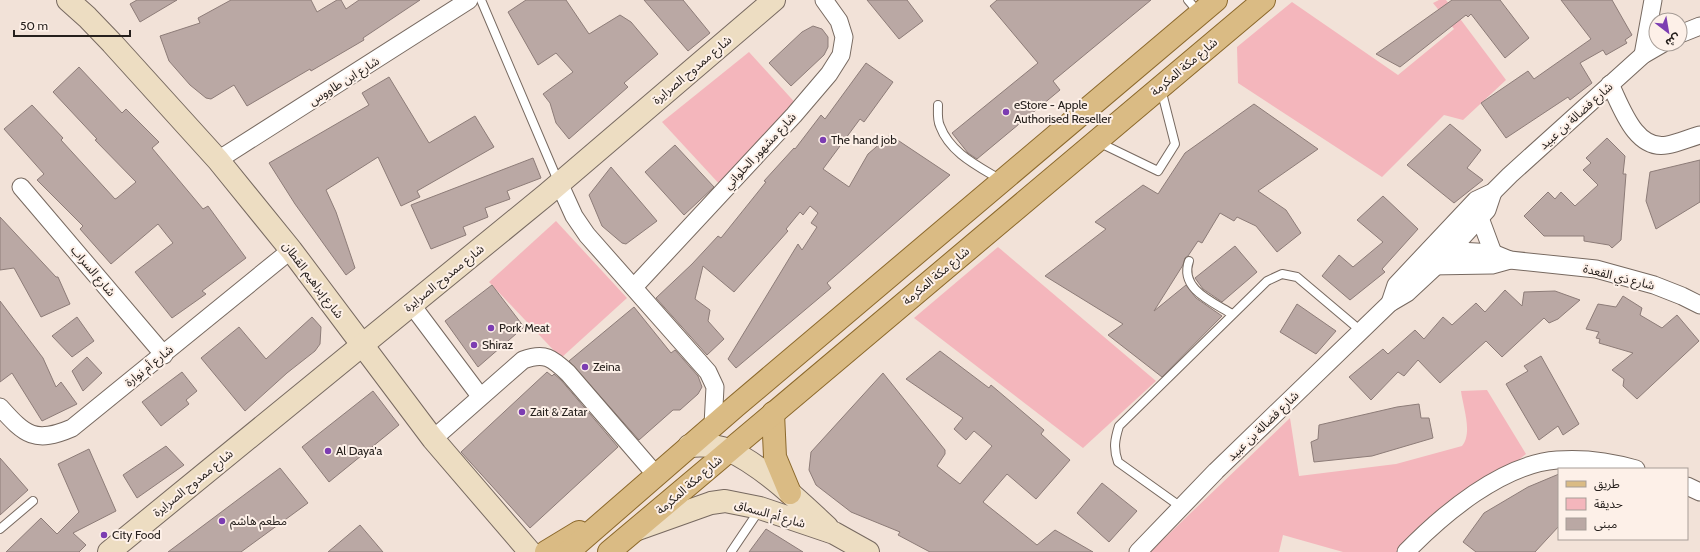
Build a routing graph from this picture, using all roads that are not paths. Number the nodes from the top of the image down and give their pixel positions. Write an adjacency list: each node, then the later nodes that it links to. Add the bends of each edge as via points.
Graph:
1 (68, 0): 9 (street, شارع إبراهيم القطان)
2 (469, 0): 19 (street, شارع ابن طاووس)
3 (481, 0): 21 (lane)
4 (774, 0): 21 (street, شارع ممدوح الصرايرة)
5 (824, 0): 33 (street, شارع مشهور الحلواني, via 839,21 844,37 841,55 829,74)
6 (1264, 0): 15 (main road, شارع مكة المكرمة)
7 (1653, 0): 13 (street)
8 (1201, 5): 20 (main road)
9 (82, 8): 19 (street, شارع إبراهيم القطان)
10 (1700, 26): 11 (street)
11 (1688, 31)
12 (1648, 52): 13 (street, شارع فضالة بن عبيد)
13 (1643, 55): 14 (street, شارع فضالة بن عبيد)
14 (1610, 84): 17 (street, via 1626,117 1643,139 1655,145 1667,145); 23 (street, شارع فضالة بن عبيد)
15 (1160, 86): 18 (main road, شارع مكة المكرمة); 18 (lane, via 1175,144 1158,170)
16 (938, 105): 20 (lane, via 939,125 949,144 960,155)
17 (1700, 135)
18 (1096, 141): 43 (main road, شارع مكة المكرمة)
19 (218, 160): 26 (street, شارع إبراهيم القطان)
20 (1002, 181): 44 (main road)
21 (559, 183): 33 (street, via 574,216 587,235); 35 (street, شارع ممدوح الصرايرة)
22 (21, 187): 40 (street, شارع السراب)
23 (1493, 192): 24 (street, شارع فضالة بن عبيد, via 1487,210); 25 (street, شارع فضالة بن عبيد, via 1476,200)
24 (1480, 218): 27 (street, شارع فضالة بن عبيد); 28 (street)
25 (1430, 248): 27 (street, شارع ذي القعدة); 31 (street, شارع فضالة بن عبيد)
26 (291, 250): 39 (street, شارع إبراهيم القطان); 40 (street, شارع أم نوارة)
27 (1449, 251): 28 (street, شارع ذي القعدة); 32 (street, شارع فضالة بن عبيد)
28 (1493, 253): 29 (street, شارع ذي القعدة)
29 (1510, 260): 32 (street, شارع ذي القعدة, via 1492,265); 36 (street, شارع ذي القعدة, via 1596,269 1654,285)
30 (1189, 261): 37 (lane, via 1186,268 1189,282 1196,291)
31 (1416, 266): 32 (street, شارع ذي القعدة); 34 (street, شارع فضالة بن عبيد, via 1396,285)
32 (1436, 267): 34 (street, شارع فضالة بن عبيد, via 1407,293)
33 (634, 287): 44 (street, via 708,372 715,388)
34 (1390, 303): 38 (street, شارع فضالة بن عبيد)
35 (411, 304): 39 (street, شارع ممدوح الصرايرة); 41 (street)
36 (1700, 305)
37 (1232, 314): 38 (lane, via 1267,281 1282,274 1291,275); 55 (lane, via 1119,426 1115,441 1114,452 1118,462)
38 (1361, 331): 55 (street, شارع فضالة بن عبيد)
39 (362, 345): 45 (street, شارع إبراهيم القطان); 60 (street, شارع ممدوح الصرايرة)
40 (164, 355): 42 (street, شارع أم نوارة, via 72,428 56,435 26,433)
41 (480, 396): 45 (street); 49 (street, via 522,360 546,356 568,373)
42 (0, 407)
43 (773, 413): 47 (main road, شارع مكة المكرمة); 52 (main road, via 775,457)
44 (713, 425): 46 (main road)
45 (433, 439): 61 (street, شارع إبراهيم القطان)
46 (689, 446): 47 (street, شارع أم السماق, via 709,445); 49 (main road)
47 (729, 450): 52 (street, شارع أم السماق); 58 (main road, شارع مكة المكرمة)
48 (1631, 468): 68 (street, via 1594,461 1557,460 1528,466 1502,477 1463,501)
49 (656, 475): 54 (main road)
50 (1688, 486): 51 (street)
51 (1700, 492)
52 (790, 493): 59 (street, شارع أم السماق)
53 (32, 501): 57 (lane)
54 (620, 506): 62 (main road); 63 (main road)
55 (1181, 507): 67 (street, شارع فضالة بن عبيد)
56 (760, 508): 58 (street, شارع أم السماق, via 725,501 711,503); 59 (street, شارع أم السماق); 65 (lane)
57 (0, 529)
58 (638, 529): 64 (main road, شارع مكة المكرمة)
59 (834, 533): 66 (street, شارع أم السماق)
60 (110, 552)
61 (530, 552)
62 (546, 552)
63 (568, 552)
64 (609, 552)
65 (731, 552)
66 (868, 552)
67 (1138, 552)
68 (1406, 552)

